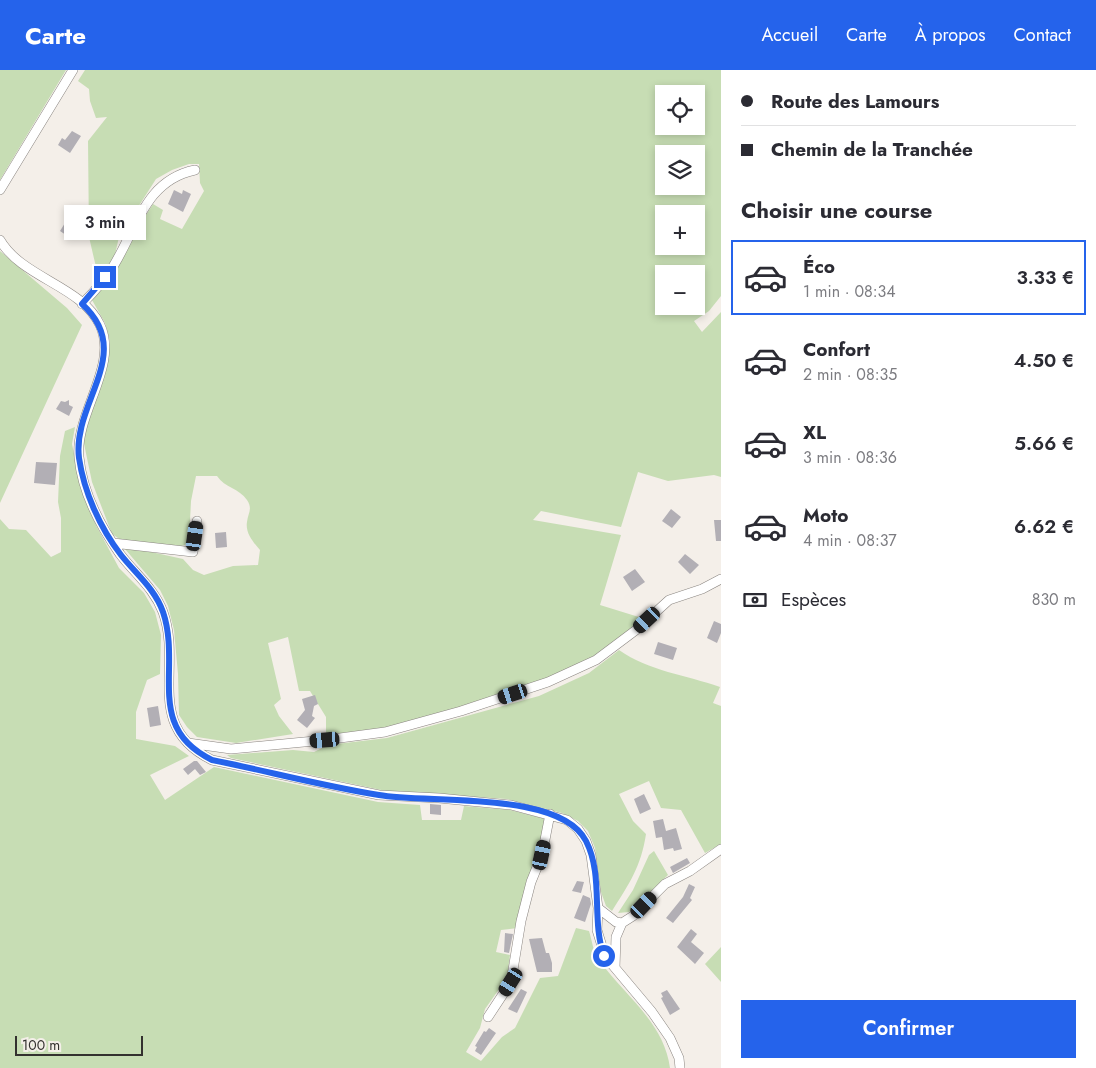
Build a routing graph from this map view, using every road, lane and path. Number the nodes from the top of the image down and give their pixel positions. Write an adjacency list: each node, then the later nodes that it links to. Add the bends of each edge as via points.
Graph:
1 (73, 70): 3 (street)
2 (195, 170): 5 (street, via 182,172 164,182 154,193 114,265)
3 (0, 190)
4 (0, 240): 5 (street, via 15,258)
5 (82, 304): 7 (street, via 100,326 105,354 78,441 79,459 94,508)
6 (197, 520): 7 (street, via 193,552)
7 (113, 543): 9 (street, via 153,591 162,610 168,637 170,707 177,731)
8 (721, 579): 9 (street, via 668,600 636,630 596,660 548,682 461,711 385,732 325,740 231,748)
9 (185, 742): 10 (street, via 212,760 379,796 511,805)
10 (550, 814): 12 (street, via 567,820 586,841 592,855); 15 (street, via 542,855 521,921 511,982)
11 (721, 849): 13 (street, via 690,871 664,884)
12 (598, 908): 13 (street); 14 (street, via 600,944 604,956)
13 (622, 923): 14 (street, via 616,937)
14 (615, 968): 16 (street, via 670,1038)
15 (488, 1017)
16 (680, 1068)

